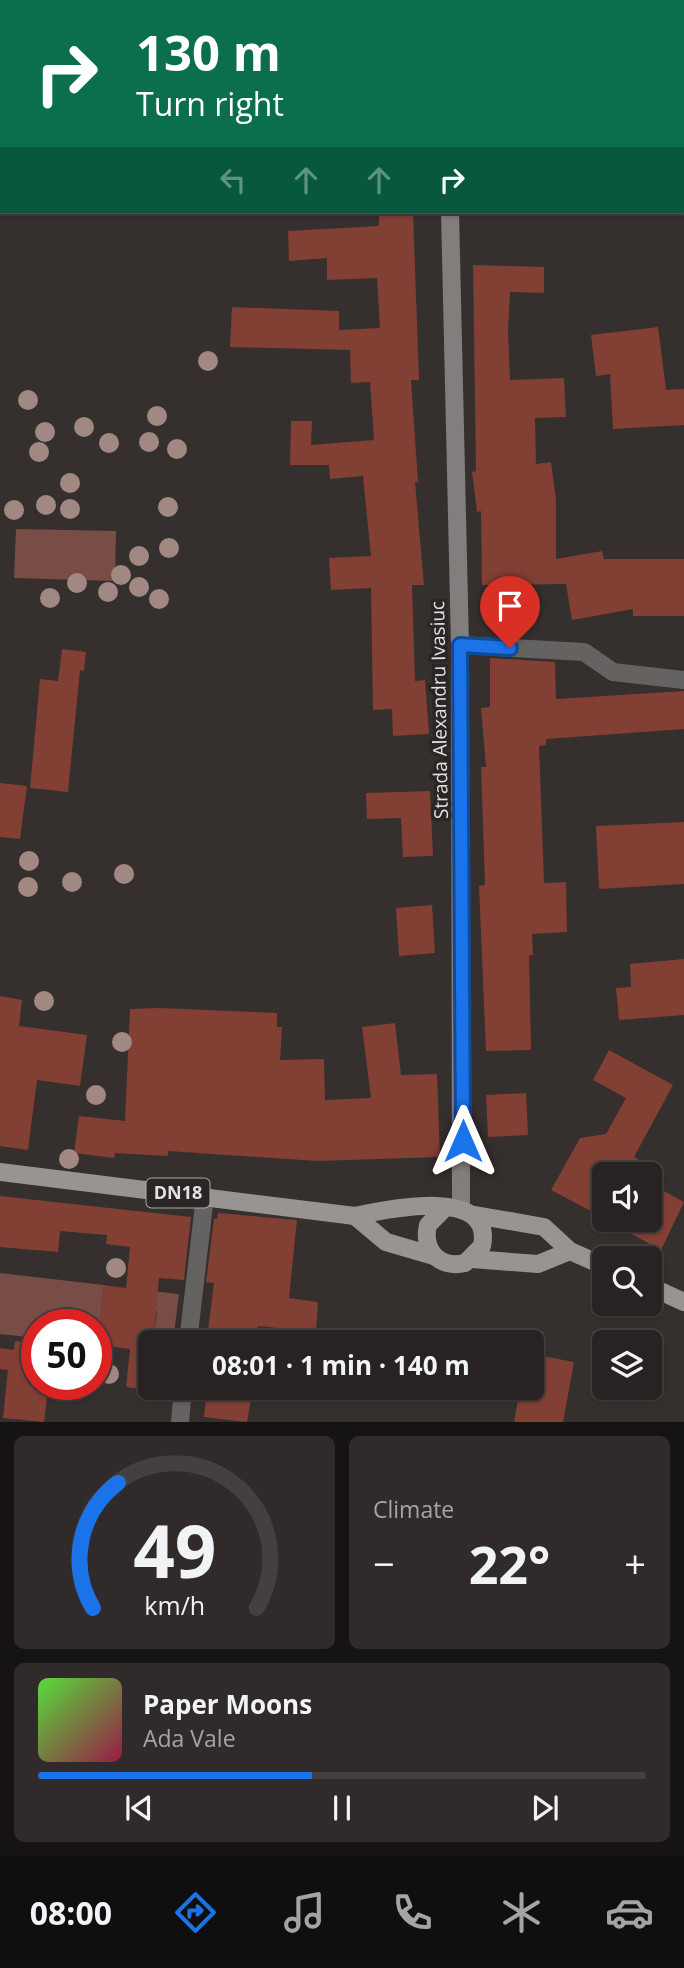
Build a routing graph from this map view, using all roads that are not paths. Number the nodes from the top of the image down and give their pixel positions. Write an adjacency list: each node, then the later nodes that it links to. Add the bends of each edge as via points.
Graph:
1 (450, 214): 2 (main road, Strada Alexandru Ivasiuc)
2 (460, 645): 3 (street, via 584,652 613,672); 6 (main road, Strada Alexandru Ivasiuc)
3 (684, 680)
4 (0, 1172): 5 (main road, DN18)
5 (205, 1196): 7 (main road, DN18); 14 (street)
6 (461, 1210): 7 (main road, DN18, via 391,1209); 8 (main road, DN18, via 544,1227); 9 (main road, via 428,1225 426,1241); 10 (main road, via 484,1238)
7 (355, 1216): 9 (main road, via 386,1242)
8 (570, 1251): 10 (main road, via 538,1264); 11 (main road, DN18)
9 (434, 1256): 10 (main road, via 457,1265)
10 (472, 1259)
11 (592, 1261)
12 (662, 1292): 13 (main road)
13 (684, 1302)
14 (189, 1330)
15 (182, 1400): 16 (street)
16 (180, 1422)

